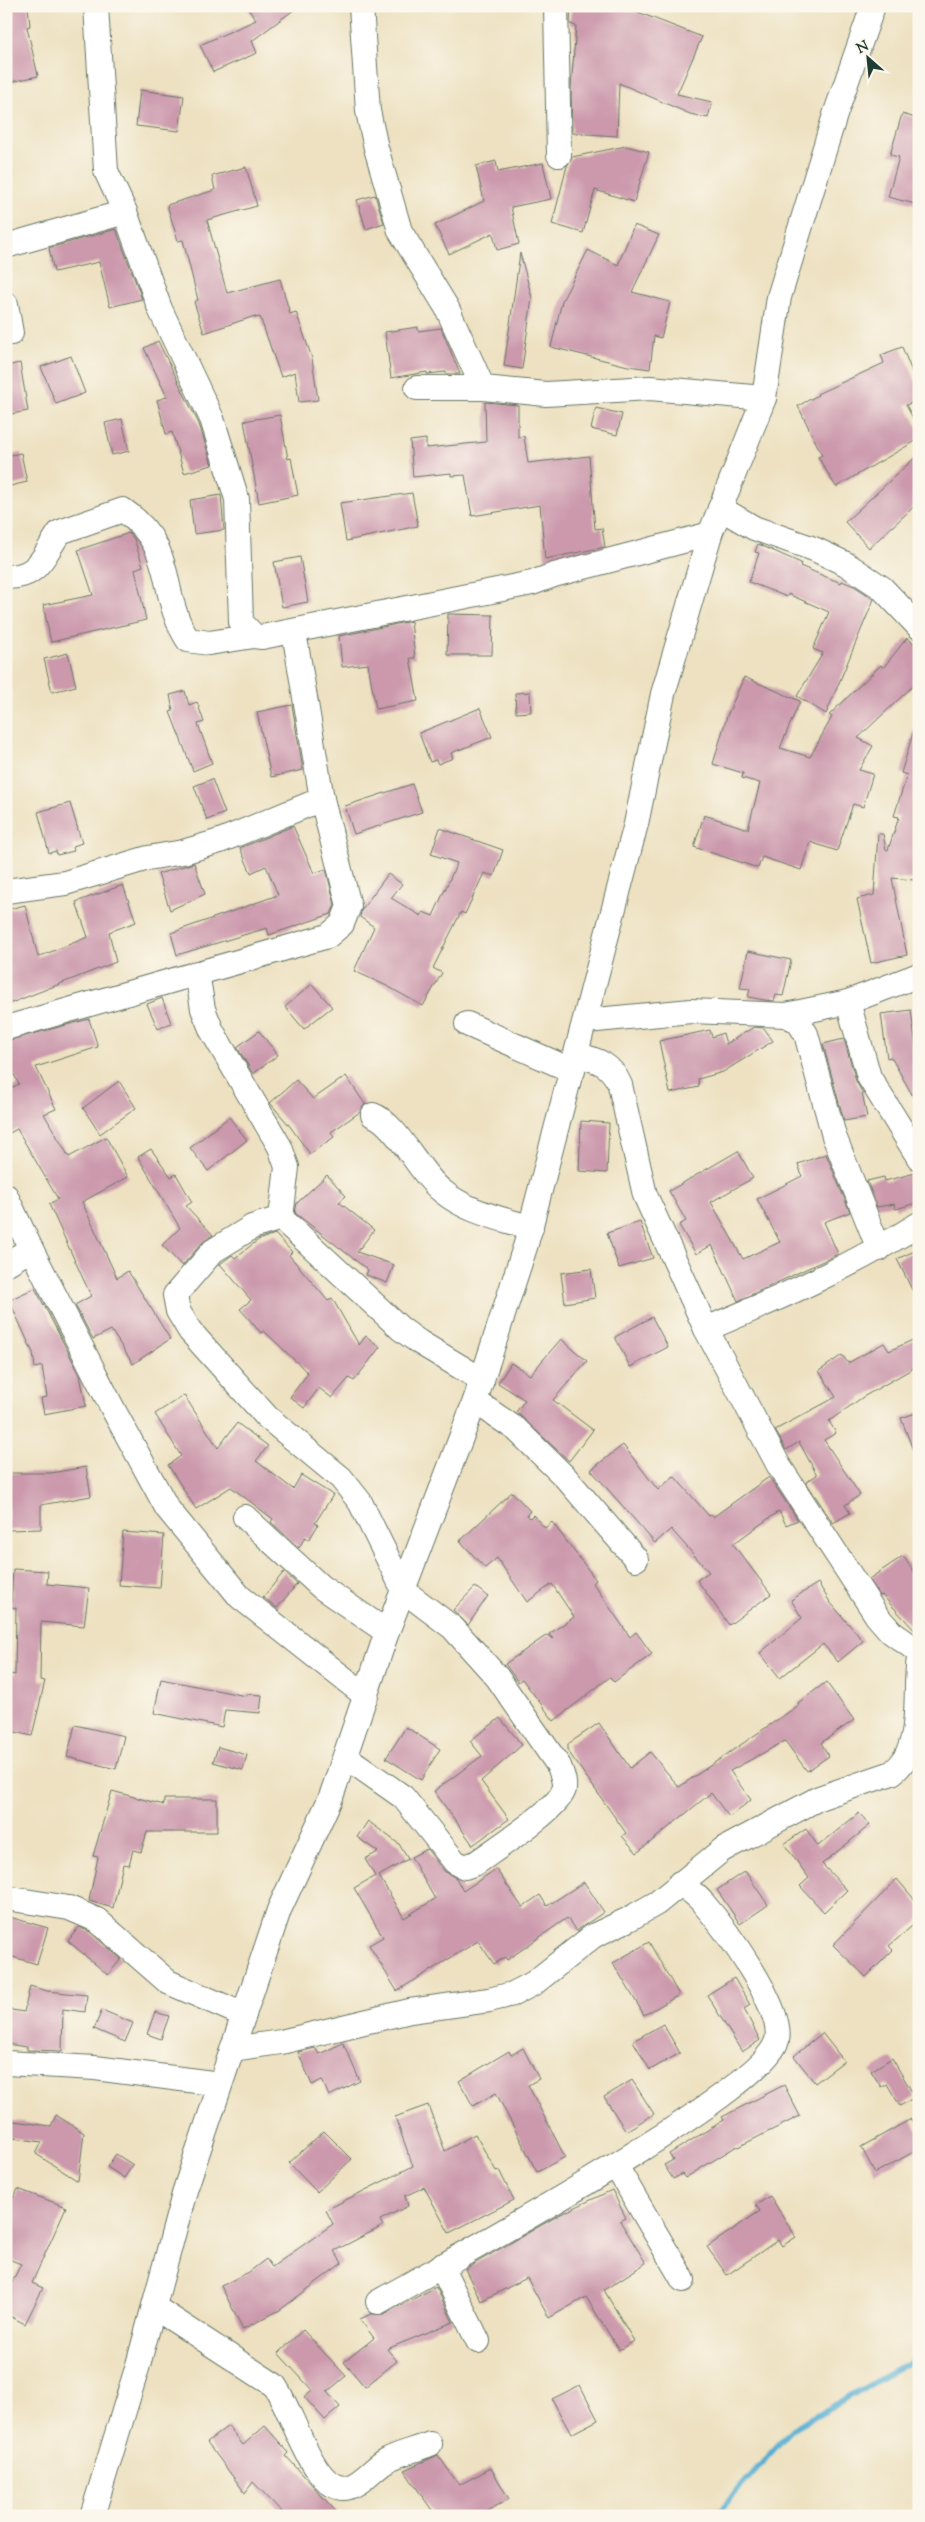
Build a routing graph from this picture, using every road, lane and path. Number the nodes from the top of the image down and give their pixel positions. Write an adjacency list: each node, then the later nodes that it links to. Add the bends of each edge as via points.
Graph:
1 (96, 6): 6 (street, via 106,171)
2 (361, 6): 11 (street, via 368,111 400,232 447,308)
3 (556, 6): 5 (street)
4 (873, 6): 12 (street, via 835,115 779,297)
5 (559, 156)
6 (125, 212): 7 (street); 18 (street, via 160,309 212,419 237,499 242,622)
7 (6, 246)
8 (6, 304): 9 (street)
9 (11, 333)
10 (418, 388): 11 (street)
11 (483, 388): 12 (street, via 546,394 650,388)
12 (764, 398): 13 (street)
13 (720, 508): 14 (street); 16 (street, via 754,528 846,564 882,588)
14 (710, 534): 17 (street, via 532,583); 25 (street, via 663,694 636,824)
15 (6, 577): 18 (street, via 40,566 60,532 123,510 141,523 154,540 163,560 179,626 188,640 209,643)
16 (919, 627)
17 (294, 632): 18 (street); 19 (street)
18 (254, 636)
19 (322, 799): 20 (street, via 220,842 148,858 65,884); 21 (street, via 349,906 342,924 328,936)
20 (6, 892)
21 (197, 973): 27 (street); 32 (street, via 203,1010 212,1031 280,1147 287,1167)
22 (919, 975): 23 (street)
23 (848, 1002): 24 (street); 30 (street, via 867,1072)
24 (786, 1015): 25 (street, via 690,1011); 36 (street, via 798,1021 806,1034 834,1136)
25 (586, 1020): 28 (street)
26 (467, 1024): 28 (street)
27 (6, 1028)
28 (575, 1063): 34 (street); 38 (street, via 600,1060 614,1073 620,1085 645,1195)
29 (373, 1115): 34 (street, via 388,1124 440,1190 460,1204)
30 (919, 1158)
31 (6, 1196): 35 (street)
32 (282, 1218): 39 (street, via 400,1329); 42 (street, via 252,1228 213,1251 175,1295 178,1311 190,1331 267,1417 341,1478 360,1502)
33 (919, 1224): 36 (street)
34 (531, 1228): 39 (street)
35 (31, 1249): 37 (street); 46 (street, via 167,1508 240,1597)
36 (879, 1249): 38 (street, via 777,1300)
37 (6, 1264)
38 (706, 1329): 44 (street, via 778,1466 877,1616 891,1632)
39 (479, 1390): 41 (street, via 566,1478); 42 (street)
40 (244, 1517): 43 (street, via 320,1587)
41 (636, 1559)
42 (404, 1591): 43 (street); 47 (street, via 453,1628 497,1677 559,1766 565,1782 564,1791 550,1808 476,1863 465,1867 454,1862 403,1797)
43 (387, 1632): 46 (street)
44 (919, 1652)
45 (919, 1658): 48 (street, via 914,1742 908,1757)
46 (366, 1696): 47 (street)
47 (346, 1757): 51 (street, via 279,1910)
48 (910, 1770): 49 (street, via 818,1798 722,1850)
49 (680, 1884): 52 (street, via 657,1903 593,1936 534,1983 513,1994 410,2011 281,2042); 55 (street, via 702,1901 732,1942 771,2004 779,2023 778,2039 773,2052 735,2086)
50 (6, 1898): 51 (street, via 69,1908 97,1920 168,1982)
51 (244, 2015): 52 (street)
52 (232, 2049): 54 (street)
53 (6, 2063): 54 (street, via 96,2068)
54 (220, 2084): 59 (street, via 186,2188)
55 (616, 2166): 56 (street); 57 (street)
56 (441, 2266): 58 (street); 60 (street)
57 (682, 2280)
58 (378, 2302)
59 (154, 2307): 61 (street, via 274,2385 283,2396 305,2448 328,2484 350,2487 387,2460); 62 (street)
60 (478, 2341)
61 (430, 2444)
62 (92, 2516)

